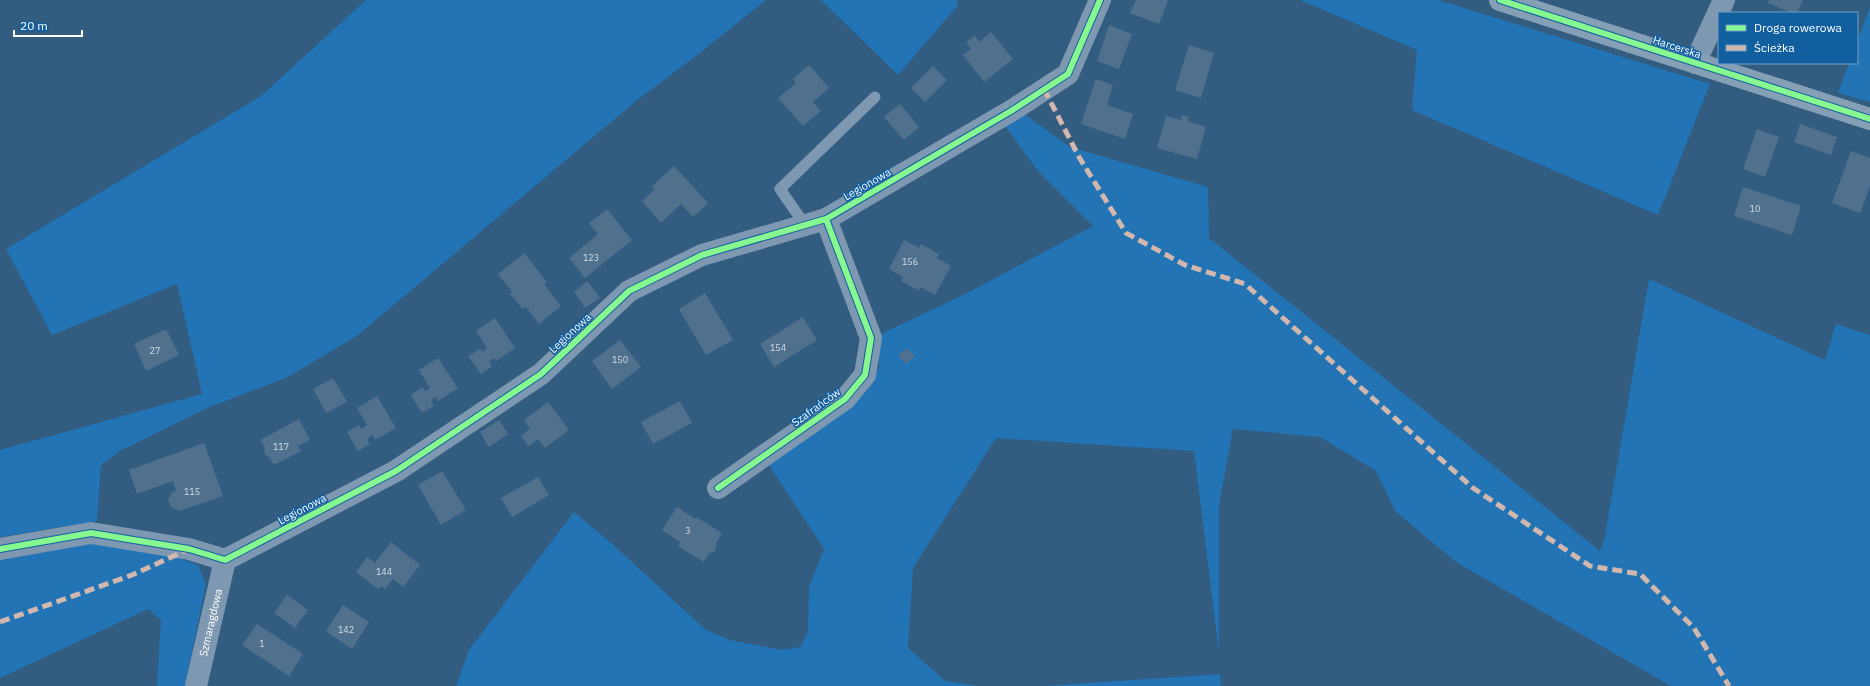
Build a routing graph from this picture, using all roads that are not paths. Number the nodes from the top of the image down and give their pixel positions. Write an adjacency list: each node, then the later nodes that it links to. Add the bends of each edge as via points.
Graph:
1 (1100, 0): 9 (street, Legionowa, via 1068,74 1011,111)
2 (1500, 0): 6 (street, Harcerska)
3 (1724, 0): 4 (street)
4 (1718, 12)
5 (1718, 13): 6 (street)
6 (1694, 63): 8 (street, Harcerska)
7 (875, 97): 10 (lane, via 780,188)
8 (1870, 119)
9 (826, 219): 10 (street, Legionowa); 11 (street, Szafrańców, via 872,338 864,375 845,399)
10 (804, 225): 13 (street, Legionowa, via 702,255 629,291 541,374 396,471)
11 (718, 488)
12 (0, 549): 13 (street, via 91,533 189,549)
13 (225, 560): 14 (street, Szmaragdowa)
14 (196, 686)

